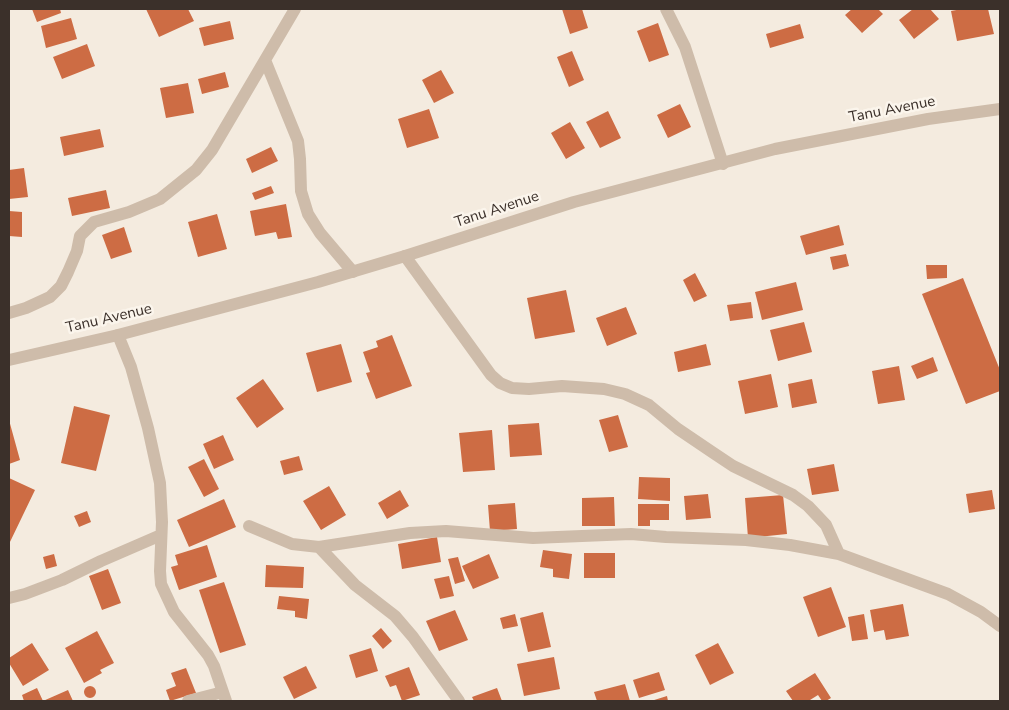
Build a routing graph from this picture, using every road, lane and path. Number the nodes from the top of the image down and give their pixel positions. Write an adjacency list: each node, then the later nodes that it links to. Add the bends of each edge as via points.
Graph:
1 (294, 9): 3 (street)
2 (666, 9): 5 (street, via 685,47)
3 (265, 60): 7 (street, via 298,141 301,191 308,214); 8 (street, via 212,150 196,170 160,199 94,222 80,236 77,251 61,286 50,297)
4 (1000, 109): 5 (street, Tanu Avenue, via 881,128)
5 (722, 164): 6 (street, Tanu Avenue, via 574,202)
6 (405, 256): 7 (street, Tanu Avenue); 14 (street, via 490,375 500,383 529,389 562,386 604,389 649,405 733,466 786,491 808,506 831,532)
7 (353, 272): 9 (street, Tanu Avenue)
8 (9, 313)
9 (118, 335): 10 (street, Tanu Avenue); 12 (street, via 131,367 160,483)
10 (9, 360)
11 (249, 526): 13 (street, via 292,544)
12 (161, 535): 15 (street, via 62,580); 17 (street, via 161,584 174,612 208,655)
13 (319, 547): 14 (street, via 410,533 446,531 533,538 631,534 746,540); 19 (street, via 354,585 395,616)
14 (839, 554): 16 (street, via 948,594)
15 (9, 598)
16 (1000, 626)
17 (224, 696): 18 (street)
18 (188, 701)
19 (458, 701)

